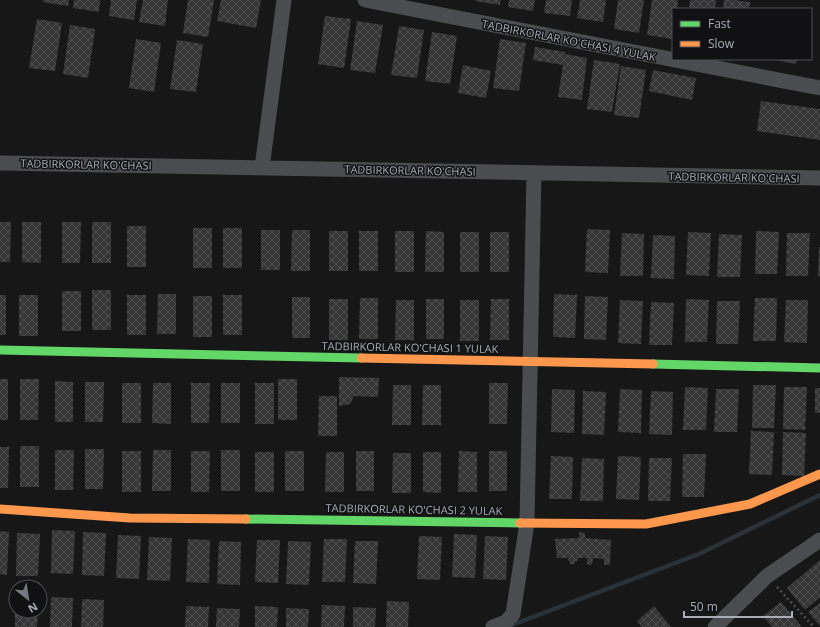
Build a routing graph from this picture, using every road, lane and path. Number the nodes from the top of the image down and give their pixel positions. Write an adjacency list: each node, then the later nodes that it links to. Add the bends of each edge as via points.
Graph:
1 (284, 0): 7 (street)
2 (365, 0): 3 (street, TADBIRKORLAR KO'CHASI 4 YULAK)
3 (672, 59)
4 (675, 60): 5 (street, TADBIRKORLAR KO'CHASI 4 YULAK)
5 (820, 88)
6 (0, 163): 7 (street, TADBIRKORLAR KO'CHASI)
7 (262, 168): 8 (street, TADBIRKORLAR KO'CHASI)
8 (534, 173): 9 (street, TADBIRKORLAR KO'CHASI); 11 (street)
9 (820, 178)
10 (0, 350): 11 (street, TADBIRKORLAR KO'CHASI 1 YULAK)
11 (531, 362): 12 (street, TADBIRKORLAR KO'CHASI 1 YULAK); 15 (street)
12 (820, 368)
13 (820, 474): 15 (street, TADBIRKORLAR KO'CHASI 2 YULAK, via 750,504 646,524)
14 (0, 509): 15 (street, TADBIRKORLAR KO'CHASI 2 YULAK, via 130,518)
15 (528, 523): 18 (street, via 513,614 506,622)
16 (820, 540): 17 (street)
17 (767, 576): 19 (street); 20 (path)
18 (493, 627)
19 (715, 627)
20 (814, 627)

